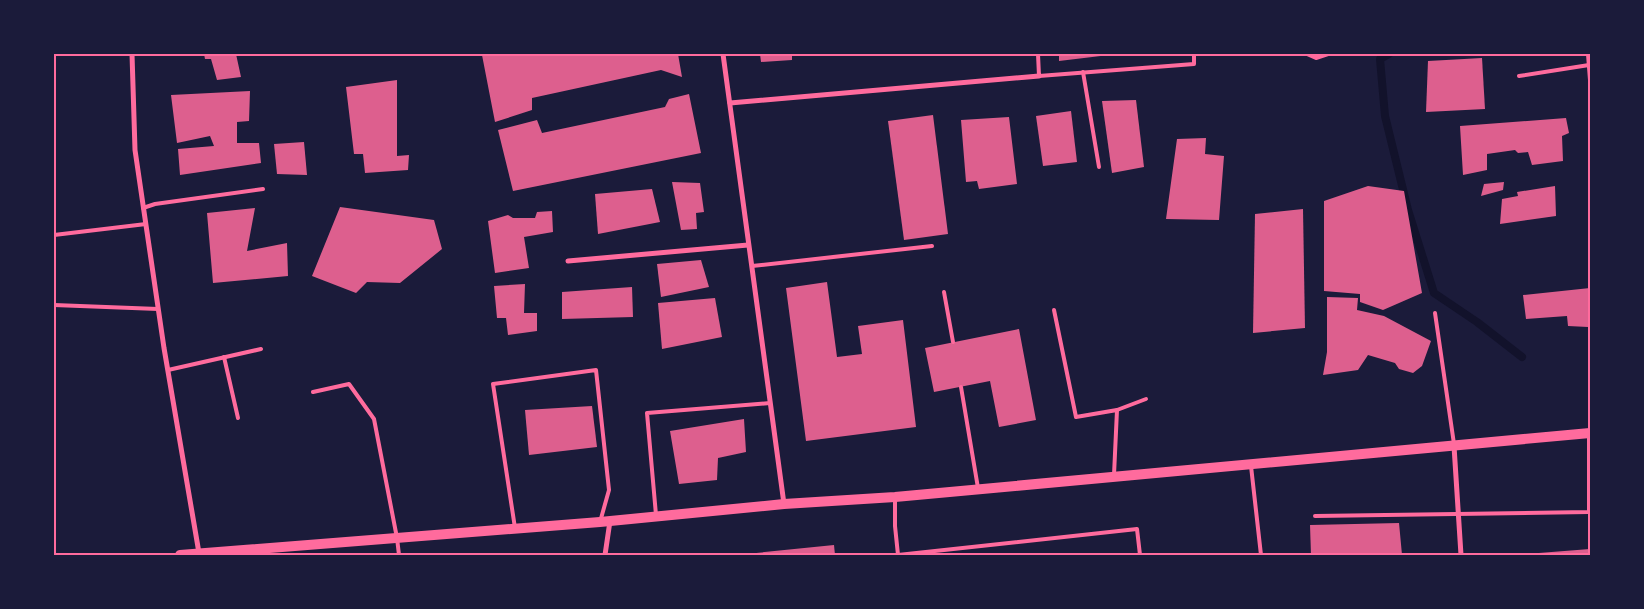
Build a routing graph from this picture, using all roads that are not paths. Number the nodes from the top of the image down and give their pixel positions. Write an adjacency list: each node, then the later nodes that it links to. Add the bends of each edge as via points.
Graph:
1 (132, 54): 16 (street, via 135,150)
2 (723, 54): 13 (street)
3 (1038, 54): 10 (lane)
4 (1194, 54): 9 (lane, via 1194,64)
5 (1307, 54): 6 (lane, via 1316,58)
6 (1328, 54)
7 (1588, 54): 8 (lane)
8 (1589, 66): 11 (lane); 12 (lane)
9 (1083, 72): 10 (lane); 14 (lane)
10 (1039, 76): 13 (street)
11 (1519, 76)
12 (1590, 80)
13 (730, 103): 19 (street)
14 (1099, 166)
15 (263, 189): 16 (lane)
16 (143, 208): 17 (street)
17 (146, 224): 18 (lane); 25 (street)
18 (54, 235)
19 (748, 244): 21 (street); 22 (street)
20 (932, 246): 22 (lane)
21 (568, 261)
22 (752, 266): 35 (street)
23 (944, 292): 28 (lane)
24 (54, 305): 25 (lane)
25 (158, 309): 31 (street)
26 (1054, 310): 36 (lane, via 1076,417)
27 (1435, 313): 39 (lane)
28 (953, 342)
29 (260, 349): 30 (lane)
30 (224, 357): 31 (lane); 37 (lane)
31 (168, 370): 52 (street)
32 (961, 387): 42 (lane)
33 (313, 392): 50 (lane, via 349,384 374,419)
34 (1146, 399): 36 (lane)
35 (770, 403): 44 (street); 46 (lane, via 647,413)
36 (1117, 410): 41 (lane)
37 (238, 418)
38 (1590, 433): 39 (main road); 45 (lane, via 1589,512)
39 (1454, 444): 40 (main road); 45 (street)
40 (1251, 464): 41 (main road); 58 (lane)
41 (1114, 476): 42 (main road)
42 (978, 488): 43 (main road)
43 (895, 497): 44 (main road); 56 (lane)
44 (784, 504): 46 (main road)
45 (1459, 514): 47 (lane); 59 (street)
46 (656, 516): 48 (main road)
47 (1315, 516)
48 (605, 521): 49 (main road); 49 (lane, via 609,490 596,370 494,384); 55 (street)
49 (516, 528): 50 (main road)
50 (397, 538): 51 (main road); 54 (lane)
51 (241, 553): 52 (main road)
52 (200, 554): 53 (main road)
53 (180, 555)
54 (399, 555)
55 (605, 555)
56 (898, 555): 57 (lane, via 1137,529)
57 (1140, 555)
58 (1261, 555)
59 (1462, 555)

